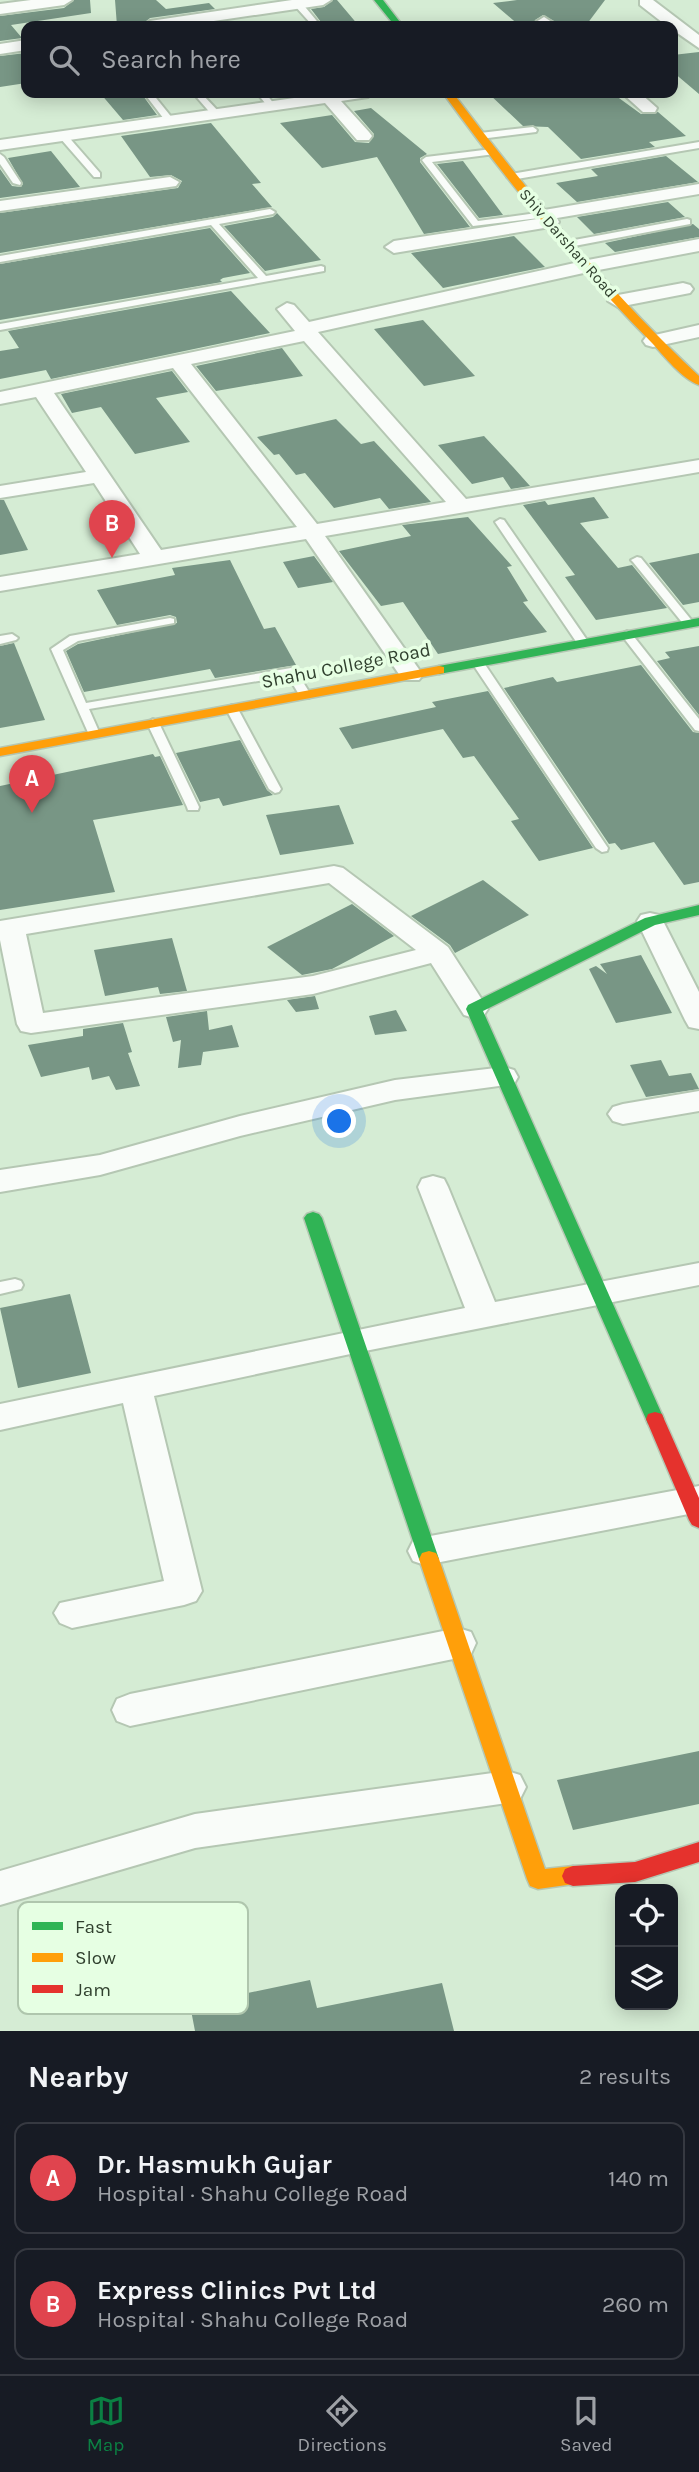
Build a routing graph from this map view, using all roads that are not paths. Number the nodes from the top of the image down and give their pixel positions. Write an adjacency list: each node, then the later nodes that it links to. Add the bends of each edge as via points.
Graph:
1 (64, 0): 6 (street)
2 (323, 0): 5 (street)
3 (378, 0): 9 (street)
4 (646, 2): 10 (street)
5 (298, 4): 7 (street); 8 (lane)
6 (0, 9)
7 (184, 21)
8 (313, 21)
9 (394, 21)
10 (671, 21)
11 (678, 27): 12 (street)
12 (698, 42): 13 (street)
13 (678, 44)
14 (21, 46): 15 (street)
15 (0, 49)
16 (152, 98): 25 (lane)
17 (202, 98): 24 (lane)
18 (298, 98): 22 (street)
19 (330, 98): 28 (street)
20 (452, 98): 29 (street, Shiv Darshan Road)
21 (636, 98): 23 (street)
22 (266, 99): 24 (street)
23 (649, 108)
24 (216, 114): 25 (street)
25 (170, 121): 27 (street)
26 (533, 130): 29 (lane)
27 (63, 136): 30 (street); 34 (lane)
28 (363, 136)
29 (480, 136): 32 (street, Shiv Darshan Road)
30 (0, 145)
31 (699, 145): 35 (lane)
32 (492, 152): 35 (street, Shiv Darshan Road); 41 (lane, via 426,160 476,224)
33 (0, 157): 37 (lane)
34 (97, 175)
35 (512, 177): 41 (street, Shiv Darshan Road)
36 (170, 182): 39 (street)
37 (17, 183)
38 (699, 189): 41 (street)
39 (0, 206)
40 (270, 212): 42 (lane)
41 (547, 218): 44 (street, Shiv Darshan Road); 46 (street)
42 (213, 222): 47 (lane); 50 (lane)
43 (687, 222): 44 (lane)
44 (569, 244): 48 (street, Shiv Darshan Road)
45 (699, 245): 48 (street)
46 (394, 247)
47 (0, 259)
48 (588, 266): 52 (street, Shiv Darshan Road); 55 (street)
49 (321, 269): 50 (lane)
50 (264, 279): 54 (lane)
51 (683, 289): 52 (street)
52 (618, 301): 57 (street, Shiv Darshan Road)
53 (288, 309): 55 (street)
54 (0, 327)
55 (306, 331): 58 (street); 65 (street)
56 (699, 331): 57 (street)
57 (653, 341): 59 (street, Shiv Darshan Road)
58 (178, 361): 60 (street); 67 (street)
59 (696, 377)
60 (42, 390): 61 (street); 63 (street)
61 (0, 398)
62 (699, 466): 65 (street)
63 (100, 476): 64 (street); 68 (street)
64 (0, 492)
65 (460, 505): 67 (street)
66 (500, 522): 74 (lane)
67 (311, 531): 68 (street); 76 (street)
68 (154, 557): 70 (street)
69 (637, 560): 72 (lane)
70 (0, 584)
71 (170, 621): 78 (lane, via 63,643 57,649)
72 (694, 623): 73 (street, Shahu College Road)
73 (627, 635): 74 (street, Shahu College Road); 81 (lane)
74 (583, 643): 75 (street, Shahu College Road)
75 (478, 663): 76 (street, Shahu College Road); 86 (lane)
76 (411, 675): 77 (street, Shahu College Road)
77 (305, 695): 78 (lane, via 291,672); 79 (street, Shahu College Road)
78 (82, 707): 82 (lane)
79 (232, 709): 80 (street, Shahu College Road); 84 (lane)
80 (153, 723): 82 (street, Shahu College Road); 85 (lane)
81 (699, 727)
82 (94, 734): 83 (street, Shahu College Road)
83 (0, 752)
84 (275, 789)
85 (193, 807)
86 (602, 849)
87 (699, 910): 88 (street)
88 (650, 921): 91 (street); 92 (street)
89 (6, 929): 90 (street, via 334,874); 90 (street, via 31,1024 313,985)
90 (438, 953): 92 (street)
91 (690, 980): 93 (street)
92 (474, 1009): 94 (street)
93 (699, 1020)
94 (504, 1077): 97 (street, via 394,1090 100,1165); 101 (street)
95 (699, 1101): 96 (street)
96 (623, 1114)
97 (0, 1181)
98 (433, 1187): 102 (street)
99 (313, 1218): 103 (street)
100 (699, 1274): 101 (street)
101 (599, 1292): 102 (street); 106 (street)
102 (484, 1315): 103 (street)
103 (355, 1341): 104 (street); 107 (street)
104 (136, 1388): 105 (street); 108 (street, via 184,1591)
105 (0, 1417)
106 (696, 1506): 107 (street)
107 (425, 1551): 109 (street)
108 (72, 1613)
109 (458, 1643): 110 (street); 111 (street)
110 (130, 1710)
111 (507, 1787): 112 (street, via 538,1879 635,1872); 113 (street, via 195,1831)
112 (699, 1852)
113 (0, 1888)

